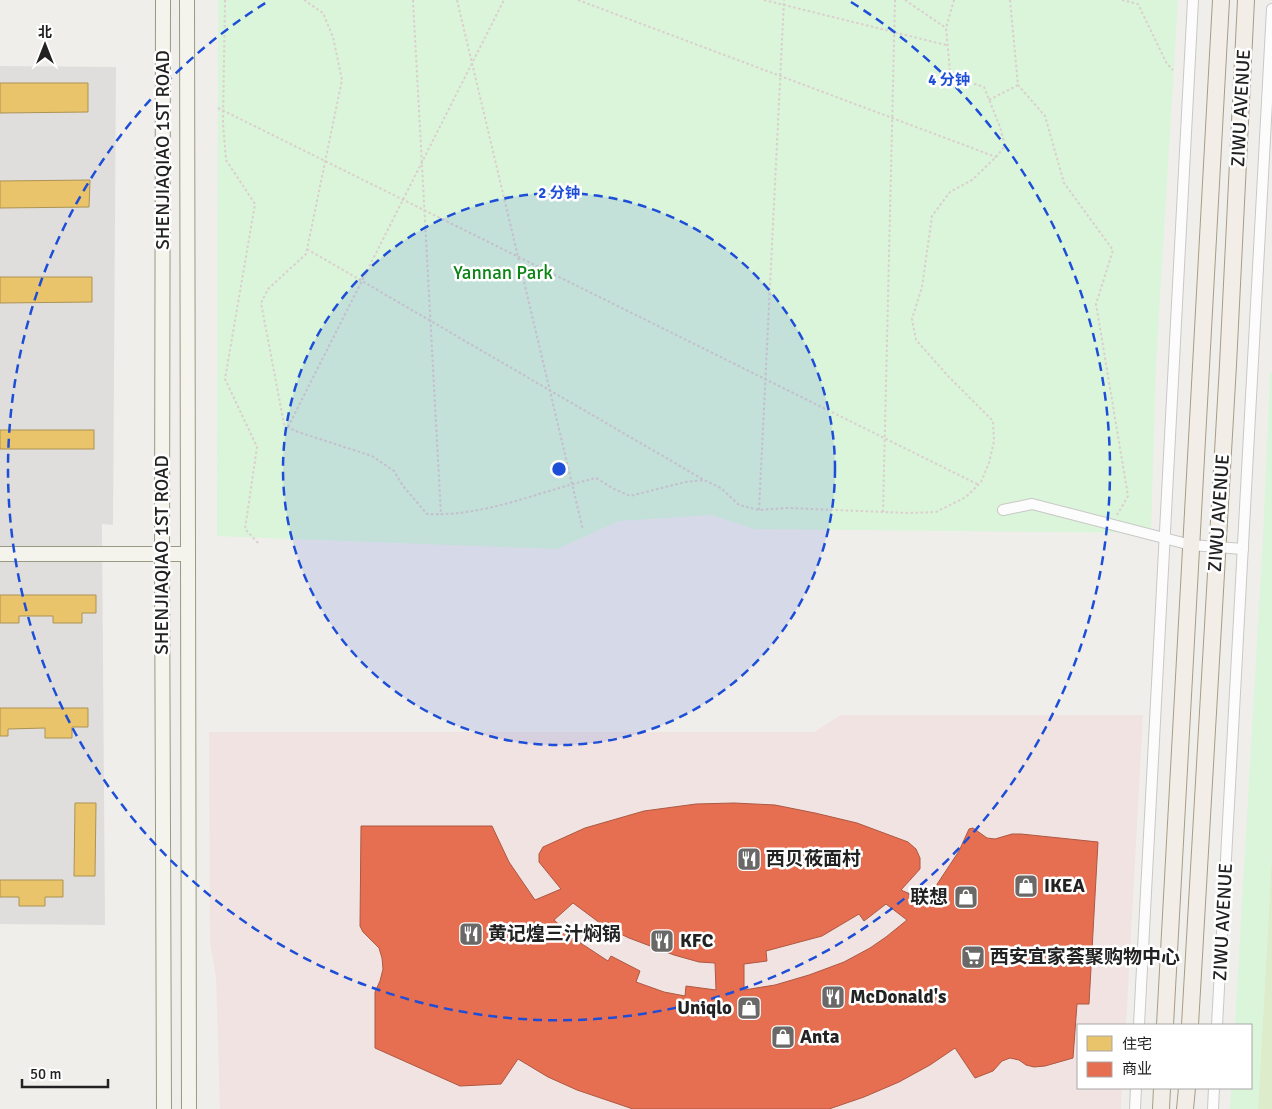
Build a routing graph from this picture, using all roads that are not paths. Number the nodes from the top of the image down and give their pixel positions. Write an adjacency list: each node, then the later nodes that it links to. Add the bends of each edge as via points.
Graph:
1 (163, 0): 13 (main road, SHENJIAQIAO 1ST ROAD)
2 (187, 0): 14 (main road, SHENJIAQIAO 1ST ROAD)
3 (1193, 0): 8 (street)
4 (1221, 0): 9 (main road, ZIWU AVENUE)
5 (1246, 0): 10 (main road, ZIWU AVENUE)
6 (1272, 10): 11 (street, ZIWU AVENUE)
7 (1003, 510): 8 (street, via 1032,504)
8 (1164, 539): 9 (street); 15 (street)
9 (1191, 546): 10 (street); 16 (main road, ZIWU AVENUE)
10 (1216, 547): 11 (street); 17 (main road, ZIWU AVENUE)
11 (1244, 548): 18 (street, ZIWU AVENUE)
12 (0, 554): 13 (main road)
13 (162, 554): 14 (main road); 23 (main road, SHENJIAQIAO 1ST ROAD)
14 (187, 554): 24 (main road, SHENJIAQIAO 1ST ROAD)
15 (1139, 1024)
16 (1165, 1024)
17 (1190, 1024)
18 (1217, 1024)
19 (1136, 1089): 25 (street)
20 (1162, 1089): 26 (main road)
21 (1186, 1089): 27 (main road)
22 (1214, 1089): 28 (street)
23 (164, 1109)
24 (189, 1109)
25 (1134, 1109)
26 (1161, 1109)
27 (1185, 1109)
28 (1213, 1109)

